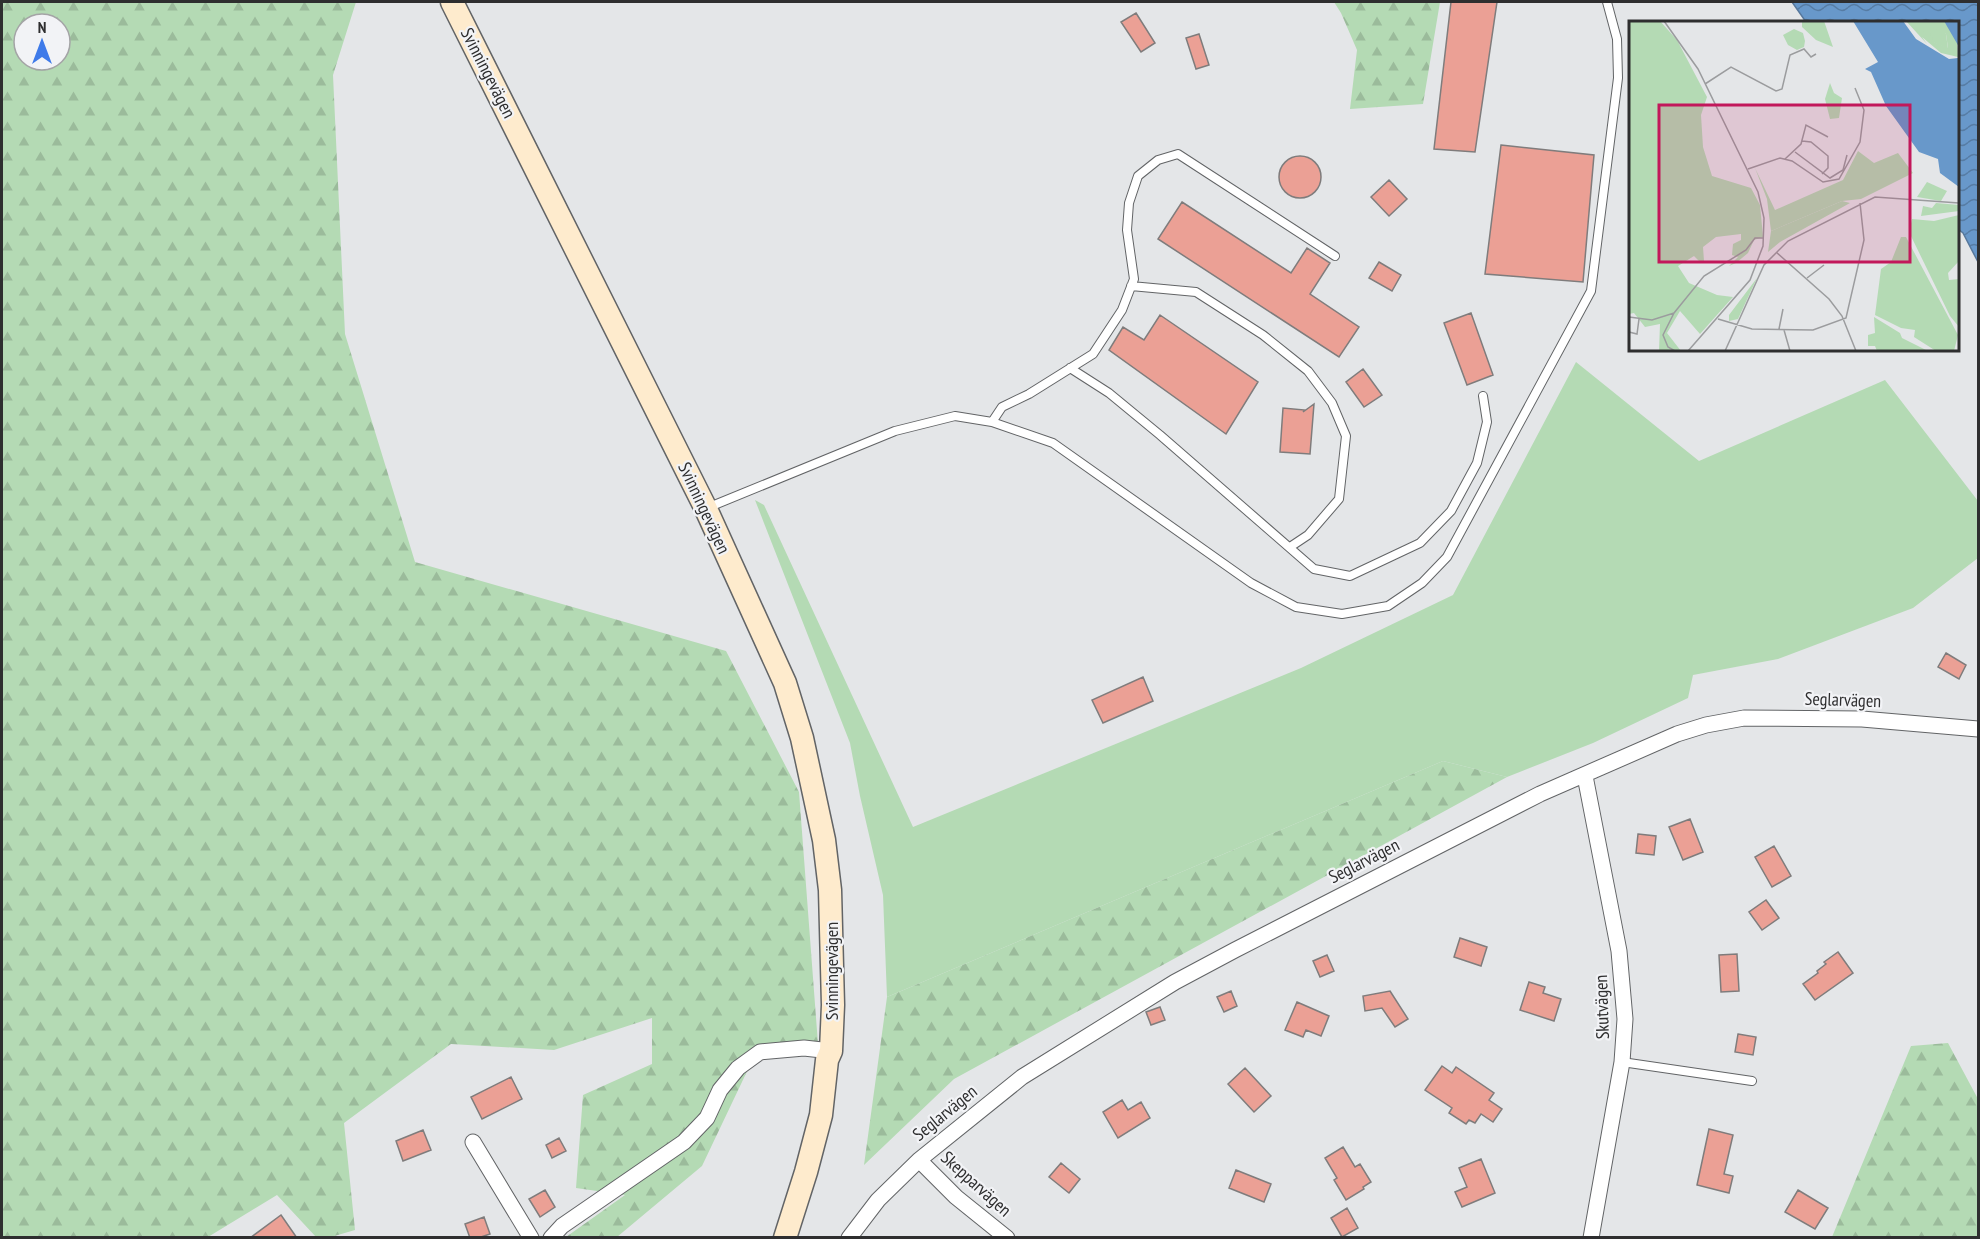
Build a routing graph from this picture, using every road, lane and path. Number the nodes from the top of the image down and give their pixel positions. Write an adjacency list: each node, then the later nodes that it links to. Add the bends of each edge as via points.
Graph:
1 (452, 2): 8 (main road, Svinningevägen)
2 (1607, 2): 7 (lane, via 1617,39 1618,78 1591,291 1447,557 1422,583 1388,606 1342,614 1296,607 1251,583 1053,443)
3 (1335, 256): 4 (lane, via 1178,154 1158,160 1138,176 1129,203 1127,230 1134,279)
4 (1131, 286): 5 (lane, via 1122,310 1093,354); 9 (lane, via 1197,292 1308,371 1332,403 1346,436 1339,500 1308,535)
5 (1070, 368): 7 (lane, via 1002,407); 9 (lane, via 1160,435)
6 (1483, 396): 9 (lane, via 1487,422 1477,463 1451,511 1420,543 1350,576 1314,569)
7 (992, 422): 8 (lane, via 955,416 895,431)
8 (706, 509): 12 (main road, Svinningevägen, via 785,683 815,792 830,890)
9 (1290, 547)
10 (1978, 729): 11 (street, Seglarvägen, via 1862,719 1744,718 1677,734)
11 (1585, 776): 13 (street, Skutvägen, via 1619,951 1625,1019); 16 (street, Seglarvägen, via 1492,817 1175,982 1022,1077)
12 (831, 1051): 18 (street, via 804,1048 760,1052 738,1068 720,1090 707,1118 684,1143); 19 (main road, Svinningevägen, via 821,1115)
13 (1622, 1062): 14 (lane); 22 (street, Skutvägen)
14 (1752, 1081)
15 (473, 1142): 17 (street)
16 (919, 1160): 20 (street, Seglarvägen, via 878,1200); 21 (street, Skepparvägen, via 956,1197)
17 (531, 1238)
18 (550, 1238)
19 (785, 1238)
20 (849, 1238)
21 (1007, 1238)
22 (1591, 1238)

